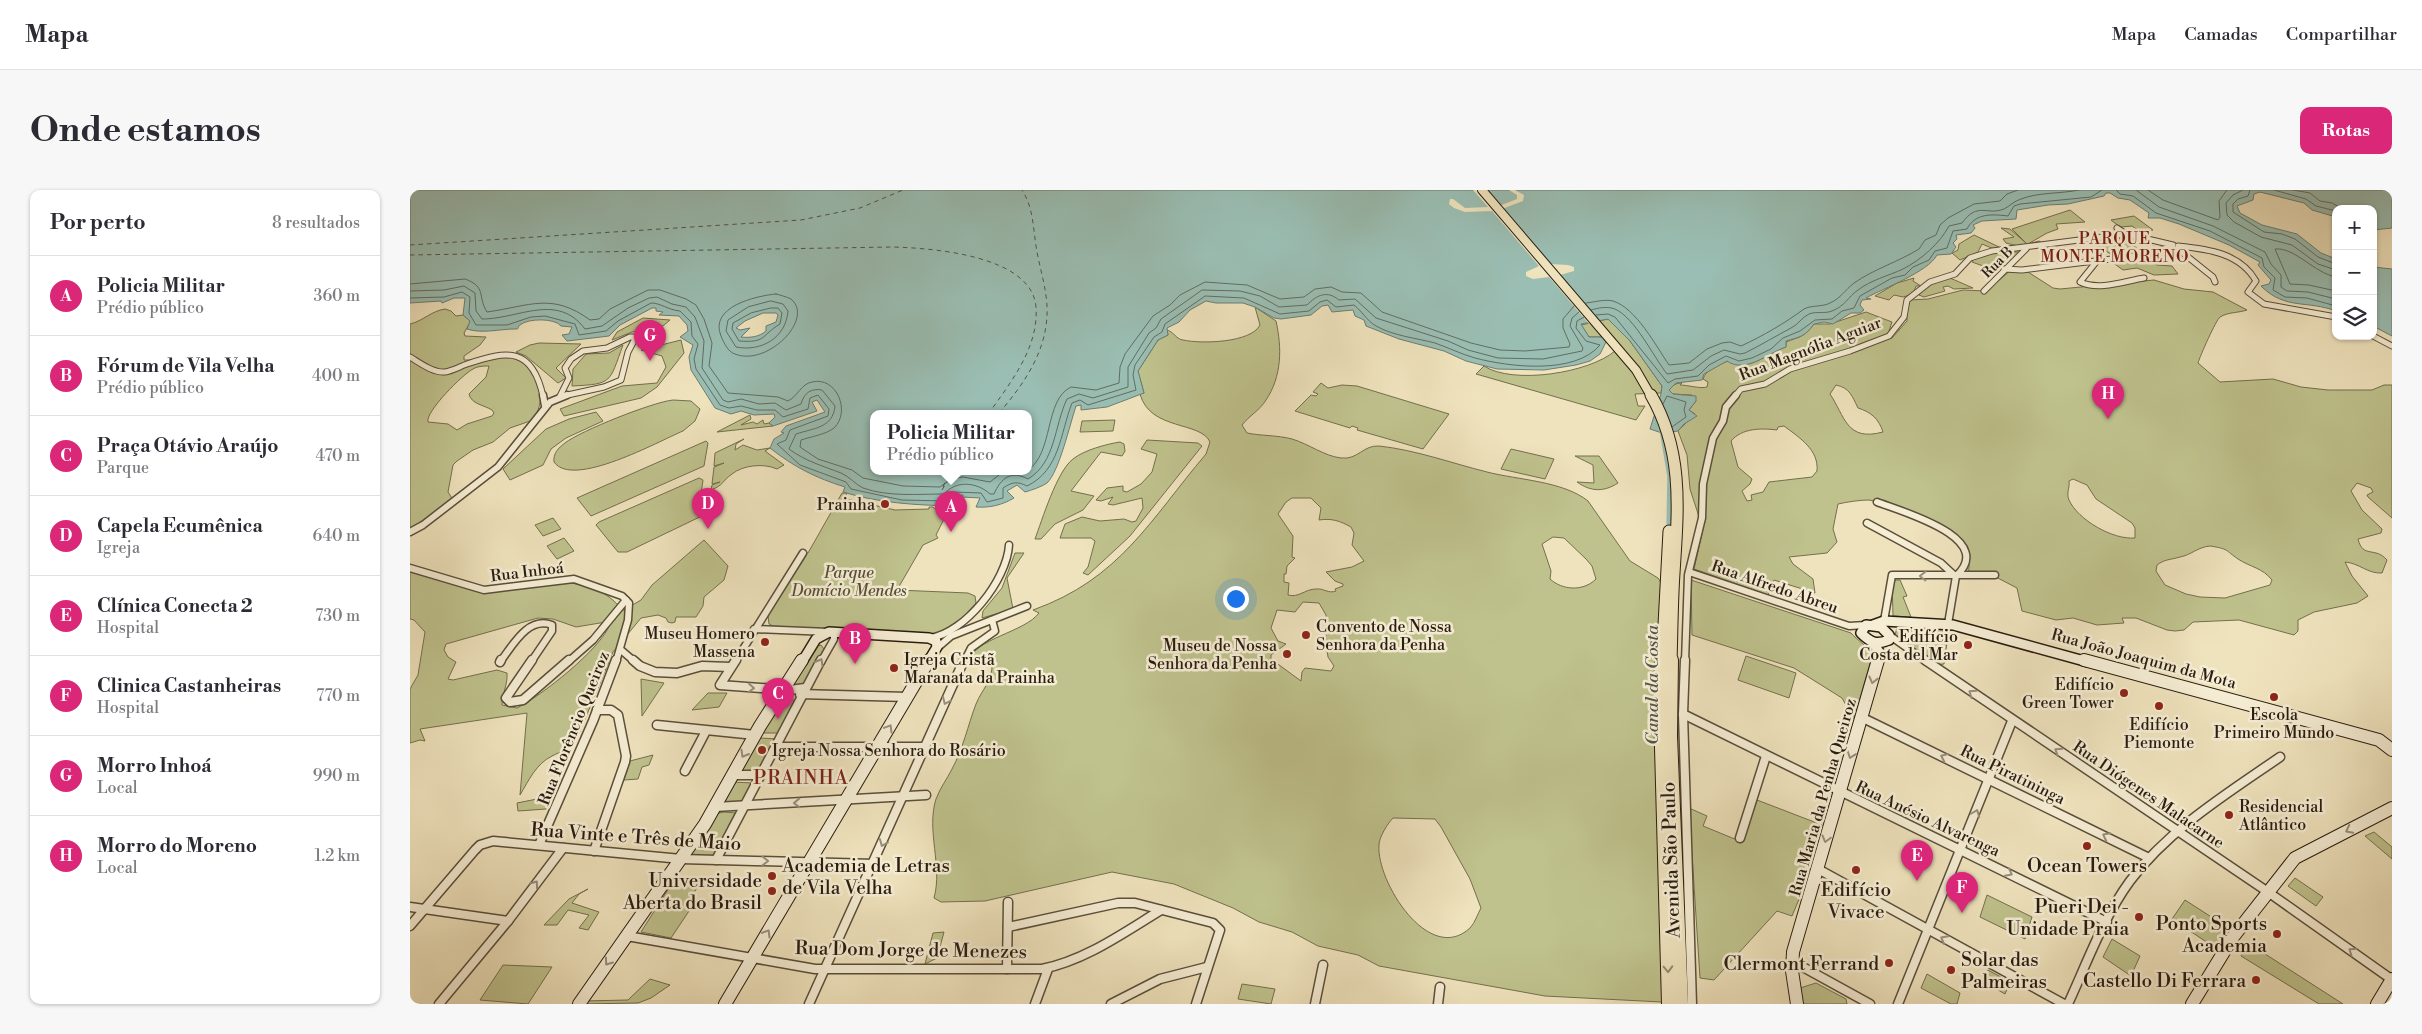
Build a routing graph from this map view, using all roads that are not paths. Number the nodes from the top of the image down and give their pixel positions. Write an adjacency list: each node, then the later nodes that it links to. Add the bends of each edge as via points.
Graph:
1 (1476, 190): 120 (main road, one-way to 120, via 1620,356 1648,401 1664,443 1670,470 1671,499 1661,711)
2 (1482, 190): 121 (main road, via 1636,370 1659,409 1674,452 1679,500 1672,609 1670,736)
3 (2117, 228): 4 (street)
4 (2126, 234): 5 (street); 6 (street, Rua Magnólia Aguiar)
5 (2171, 246): 7 (street); 8 (street, via 2152,253)
6 (2026, 248): 9 (street, Rua B); 25 (street, Rua Magnólia Aguiar, via 1972,256 1955,274 1927,284 1908,300 1904,317 1889,336 1790,369 1765,384 1737,392 1726,407 1723,421 1713,438 1703,484 1702,518)
7 (2178, 248): 11 (street); 13 (street, via 2208,250 2244,265 2256,281 2248,292 2262,303)
8 (2097, 261): 9 (street); 10 (street, via 2080,282 2084,285)
9 (2004, 270): 12 (street, Rua B)
10 (2144, 278)
11 (2215, 282)
12 (1984, 291)
13 (2332, 316)
14 (2377, 338): 15 (street)
15 (2392, 346)
16 (410, 357): 18 (street, via 432,370 445,372 496,354 520,357 539,379)
17 (560, 396): 17 (street, via 569,378 566,366 580,352 612,347 629,336 636,337 628,352 621,380); 18 (street)
18 (545, 406): 21 (street, via 498,467)
19 (1877, 502): 26 (street, via 1946,531 1958,540 1964,547 1967,560 1964,570)
20 (1867, 524): 26 (street, via 1940,563)
21 (410, 532)
22 (1009, 545): 30 (street, via 996,582)
23 (803, 552): 39 (street)
24 (410, 568): 28 (street, Rua Inhoá, via 484,590 574,579)
25 (1689, 572): 38 (street, Rua Alfredo Abreu); 54 (street, Rua Magnólia Aguiar)
26 (1956, 576): 27 (street); 32 (street, one-way to 32, via 1896,575 1890,578); 36 (street)
27 (1995, 576)
28 (626, 600): 47 (street, via 630,608); 48 (street, via 593,640 523,700 510,702 506,698 552,631 552,625 541,622 527,629)
29 (1027, 606): 31 (street)
30 (975, 610): 33 (street); 35 (street)
31 (989, 621): 35 (street); 64 (street, one-way to 64, via 995,632 970,649)
32 (1884, 621): 34 (street); 37 (street)
33 (964, 622): 35 (street, via 964,628); 44 (street, via 950,632)
34 (1898, 622): 36 (street, Rua João Joaquim da Mota); 42 (street, via 1890,628)
35 (973, 624): 46 (street)
36 (1948, 624): 60 (street, Rua João Joaquim da Mota)
37 (1869, 625): 38 (street, Rua Alfredo Abreu); 42 (street, via 1881,627); 43 (street, via 1861,630)
38 (1851, 626): 43 (street, Rua Alfredo Abreu)
39 (754, 629): 40 (street); 49 (street)
40 (814, 635): 41 (street); 51 (street)
41 (831, 635): 44 (street); 50 (street, one-way to 41)
42 (1889, 635): 45 (street, via 1887,642); 56 (street, Rua Diógenes Malacarne, one-way to 42)
43 (1862, 636): 45 (street)
44 (929, 638): 46 (street, via 937,643)
45 (1874, 644): 55 (street, Rua Maria da Penha Queiroz, one-way to 55, via 1879,657)
46 (936, 649): 52 (street)
47 (620, 650): 49 (street, via 640,666 655,672 677,673 702,666); 53 (street, Rua Florêncio Queiroz)
48 (500, 662)
49 (730, 667): 51 (street, one-way to 51, via 720,685)
50 (804, 691): 51 (street); 52 (street); 62 (street)
51 (780, 694): 59 (street)
52 (907, 697): 63 (street, one-way to 52)
53 (597, 710): 81 (street, Rua Florêncio Queiroz); 84 (street, via 611,710 618,715 626,756)
54 (1683, 714): 66 (street, Rua Anésio Alvarenga); 122 (street, Avenida São Paulo)
55 (1863, 718): 71 (street, Rua Piratininga, one-way to 55); 72 (street, Rua Maria da Penha Queiroz, one-way to 72)
56 (2012, 721): 71 (street); 79 (street, Rua Diógenes Malacarne, one-way to 56)
57 (657, 725): 58 (street)
58 (706, 731): 59 (street); 68 (street)
59 (755, 735): 69 (street, one-way to 69)
60 (2379, 740): 61 (street); 65 (street)
61 (2392, 740)
62 (776, 747): 63 (street); 70 (street)
63 (878, 747): 64 (street); 75 (street)
64 (924, 747): 74 (street)
65 (2392, 750)
66 (1766, 756): 72 (street, Rua Anésio Alvarenga); 80 (street)
67 (2280, 757): 79 (street, via 2223,796)
68 (685, 771)
69 (732, 775): 70 (street); 77 (street)
70 (760, 775): 76 (street)
71 (1991, 779): 83 (street, one-way to 71); 85 (street, Rua Piratininga, one-way to 71)
72 (1839, 792): 83 (street, Rua Anésio Alvarenga); 90 (street, Rua Maria da Penha Queiroz, one-way to 90)
73 (926, 795): 74 (street)
74 (901, 798): 75 (street); 89 (street, one-way to 89)
75 (846, 800): 76 (street, one-way to 76); 88 (street)
76 (744, 806): 77 (street); 87 (street)
77 (716, 807): 86 (street)
78 (2392, 808): 91 (street, one-way to 91, via 2295,858)
79 (2181, 832): 85 (street); 91 (street, Rua Diógenes Malacarne)
80 (1740, 838)
81 (539, 845): 82 (street, Rua Vinte e Três de Maio); 94 (street, Rua Vinte e Três de Maio, via 486,842 475,850)
82 (564, 848): 84 (street, Rua Vinte e Três de Maio); 96 (street, one-way to 82)
83 (1962, 849): 97 (street, Rua Anésio Alvarenga, one-way to 97); 100 (street)
84 (594, 851): 86 (street, Rua Vinte e Três de Maio)
85 (2149, 858): 97 (street, via 2129,883)
86 (680, 859): 87 (street, Rua Vinte e Três de Maio); 101 (street)
87 (716, 860): 88 (street, Rua Vinte e Três de Maio, one-way to 88)
88 (809, 862): 89 (street, Rua Vinte e Três de Maio); 102 (street, one-way to 88)
89 (874, 864): 106 (street)
90 (1818, 869): 100 (street); 103 (street, Rua Maria da Penha Queiroz)
91 (2268, 892): 109 (street, Rua Diógenes Malacarne, one-way to 91); 128 (street, via 2230,941)
92 (1008, 902): 99 (street)
93 (410, 907): 94 (street)
94 (425, 909): 96 (street); 98 (street)
95 (1161, 910): 99 (street, via 1135,903 1118,903); 105 (street, via 1216,924 1220,930 1219,939); 108 (street, via 1096,948)
96 (508, 921): 111 (street)
97 (2107, 922): 127 (street)
98 (410, 926)
99 (1008, 927): 107 (street)
100 (1927, 930): 125 (street); 126 (street, one-way to 100)
101 (627, 936): 102 (street, Rua Dom Jorge de Menezes); 112 (street, one-way to 112)
102 (751, 959): 106 (street, Rua Dom Jorge de Menezes); 113 (street)
103 (1792, 961): 123 (street); 124 (street)
104 (1323, 965): 118 (street)
105 (1207, 967): 116 (street, via 1160,979); 117 (street)
106 (825, 969): 107 (street, Rua Dom Jorge de Menezes); 114 (street)
107 (1007, 969): 108 (street, Rua Dom Jorge de Menezes)
108 (1048, 969): 115 (street)
109 (2392, 979): 129 (street)
110 (1440, 987): 119 (street)
111 (439, 1004)
112 (578, 1004)
113 (725, 1004)
114 (809, 1004)
115 (1034, 1004)
116 (1112, 1004)
117 (1196, 1004)
118 (1315, 1004)
119 (1438, 1004)
120 (1669, 1004)
121 (1681, 1004)
122 (1692, 1004)
123 (1796, 1004)
124 (1870, 1004)
125 (1898, 1004)
126 (2064, 1004)
127 (2068, 1004)
128 (2192, 1004)
129 (2377, 1004)

